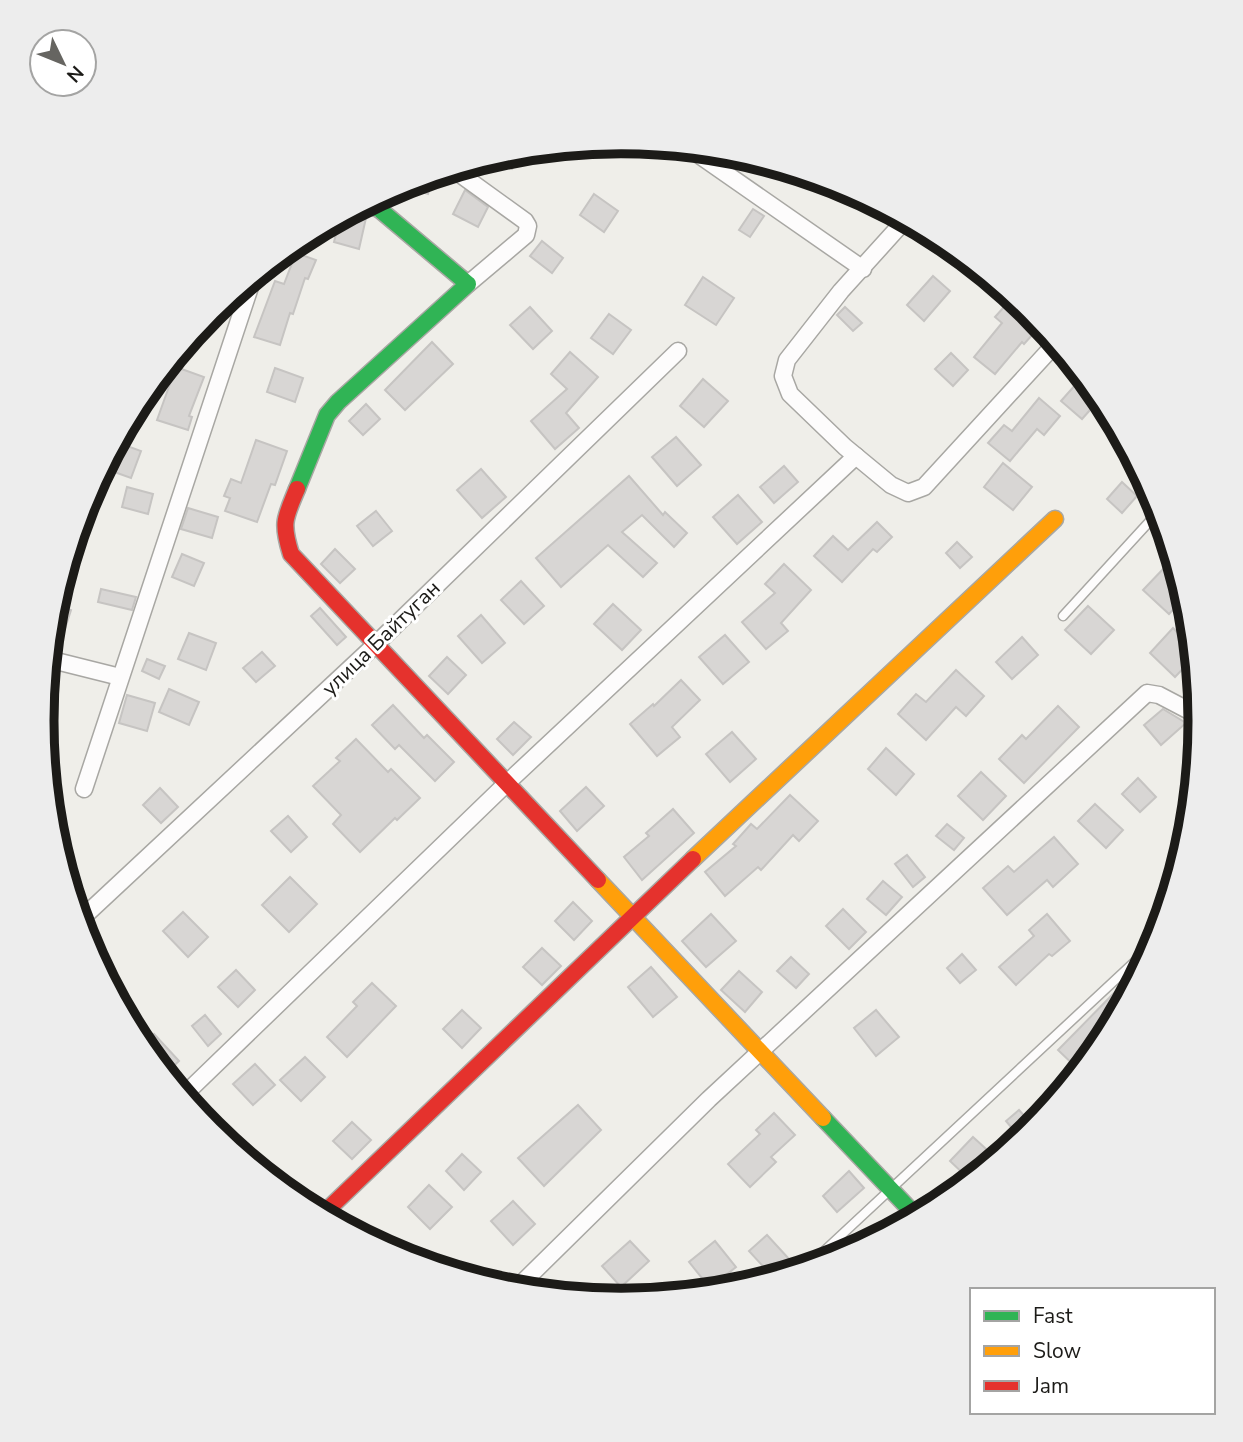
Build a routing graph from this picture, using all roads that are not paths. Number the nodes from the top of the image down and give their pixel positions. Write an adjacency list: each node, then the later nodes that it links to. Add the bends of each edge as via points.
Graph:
1 (708, 161): 5 (street)
2 (463, 177): 6 (street, via 528,226 526,235)
3 (376, 210): 6 (street)
4 (899, 227): 5 (street)
5 (863, 269): 10 (street, via 787,360 783,376 790,394)
6 (468, 284): 14 (street, via 327,415 285,518 291,554)
7 (247, 295): 16 (street)
8 (1050, 350): 10 (street, via 924,486 908,494)
9 (678, 351): 14 (street, улица Байтуган)
10 (856, 456): 18 (street)
11 (1055, 519): 21 (street)
12 (1152, 519): 13 (lane)
13 (1063, 616)
14 (375, 645): 18 (street); 20 (street, улица Байтуган)
15 (57, 661): 16 (street)
16 (120, 677): 19 (street)
17 (1189, 711): 23 (street, via 1159,695 1147,694)
18 (507, 783): 21 (street); 24 (street)
19 (84, 789)
20 (88, 913)
21 (632, 916): 23 (street); 26 (street)
22 (1135, 961): 25 (lane)
23 (760, 1052): 25 (street); 29 (street)
24 (190, 1089)
25 (890, 1189): 27 (street); 28 (lane)
26 (330, 1207)
27 (910, 1209)
28 (825, 1250)
29 (526, 1279)

